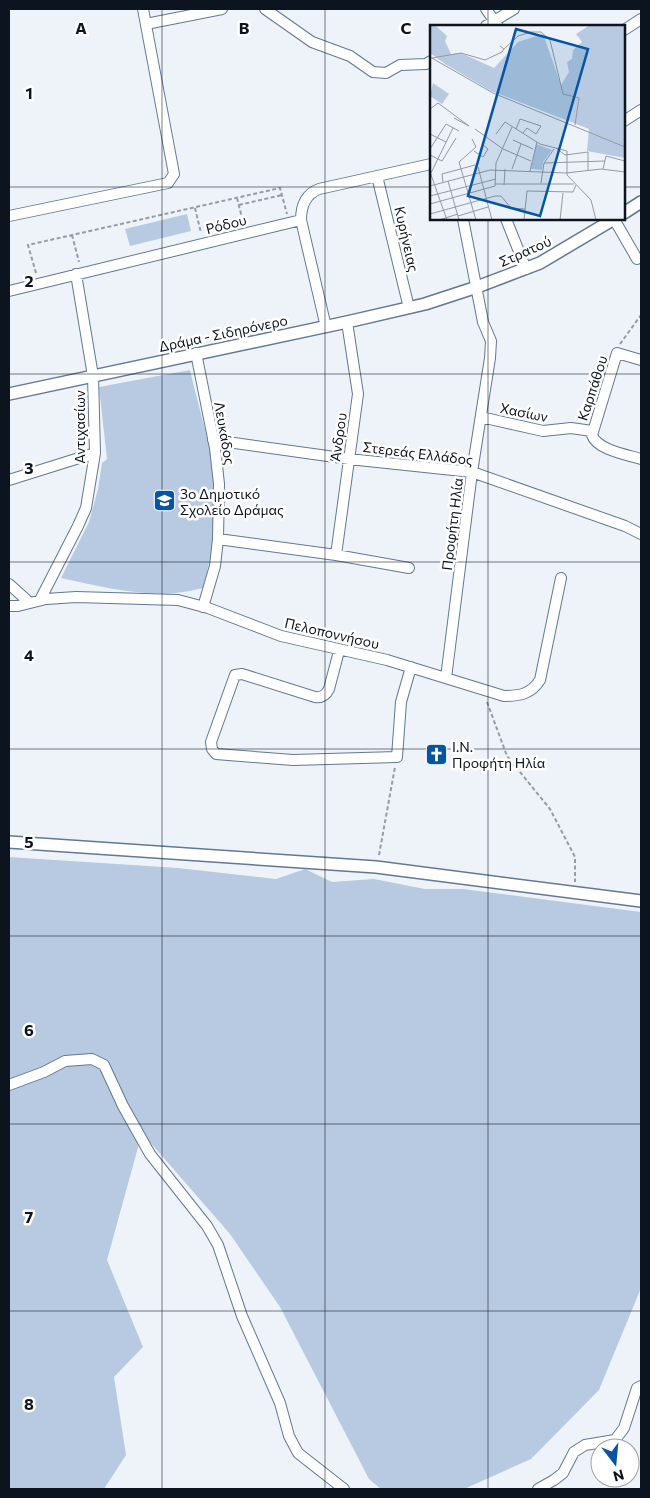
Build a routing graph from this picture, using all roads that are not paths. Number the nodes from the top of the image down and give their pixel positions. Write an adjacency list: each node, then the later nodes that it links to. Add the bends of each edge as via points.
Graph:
1 (143, 9): 7 (street)
2 (222, 9): 7 (street)
3 (265, 9): 10 (street, via 312,42 350,56 373,72 386,73 400,65)
4 (486, 9): 8 (street)
5 (514, 9): 8 (street)
6 (641, 19): 9 (street)
7 (146, 24): 17 (street, via 174,174 168,182)
8 (492, 25)
9 (625, 29)
10 (429, 62)
11 (641, 110): 12 (street)
12 (625, 120)
13 (430, 164): 14 (street)
14 (378, 176): 18 (street, via 314,191 305,202); 29 (street, Κυρήνειας)
15 (641, 202): 16 (street)
16 (625, 212)
17 (9, 216)
18 (301, 220): 24 (street, Ρόδου); 31 (street)
19 (463, 220): 26 (street, Προφήτη Ηλία)
20 (506, 220): 25 (street)
21 (612, 220): 25 (street, Στρατού)
22 (615, 220): 23 (street)
23 (637, 259)
24 (78, 269): 27 (street, Ρόδου); 34 (street, Αντιχασίων)
25 (526, 269): 26 (street, Στρατού)
26 (477, 287): 28 (street, Στρατού); 36 (street, Προφήτη Ηλία, via 483,322 491,341)
27 (9, 291)
28 (442, 299): 29 (street, Δράμα - Σιδηρόνερο)
29 (409, 308): 30 (street, Δράμα - Σιδηρόνερο)
30 (347, 322): 31 (street, Δράμα - Σιδηρόνερο); 40 (street, Άνδρου, via 358,394)
31 (326, 327): 32 (street, Δράμα - Σιδηρόνερο)
32 (196, 354): 34 (street, Δράμα - Σιδηρόνερο); 38 (street, Λευκάδος)
33 (641, 360): 37 (street, Καρπάθου, via 617,353)
34 (93, 376): 35 (street, Δράμα - Σιδηρόνερο); 39 (street, Αντιχασίων)
35 (9, 394)
36 (481, 417): 37 (street, Χασίων, via 544,431 571,428); 42 (street, Προφήτη Ηλία)
37 (592, 431): 41 (street, Καρπάθου, via 593,438 605,448)
38 (213, 440): 40 (street, Στερεάς Ελλάδος); 45 (street, Λευκάδος, via 219,484)
39 (95, 453): 43 (street); 50 (street, Αντιχασίων, via 86,508)
40 (348, 459): 42 (street, Στερεάς Ελλάδος); 46 (street, Άνδρου)
41 (641, 459)
42 (472, 472): 44 (street, Στερεάς Ελλάδος); 55 (street, Προφήτη Ηλία)
43 (9, 480)
44 (641, 534)
45 (218, 539): 46 (street); 52 (street, Λευκάδος, via 215,566)
46 (336, 555): 47 (street)
47 (409, 568)
48 (561, 578): 55 (street, Πελοποννήσου, via 540,680 535,689 526,694 504,696)
49 (9, 584): 50 (street)
50 (35, 602): 51 (street, Πελοποννήσου); 52 (street, Πελοποννήσου, via 76,597 166,599)
51 (9, 606)
52 (202, 607): 53 (street, Πελοποννήσου, via 281,636)
53 (340, 651): 54 (street, Πελοποννήσου); 54 (street, via 329,689 320,697 242,674 235,675 211,742 212,749 216,754 293,760 397,757 401,702)
54 (411, 667): 55 (street, Πελοποννήσου)
55 (446, 678)
56 (9, 842): 57 (street, via 376,867)
57 (641, 901)
58 (9, 1085): 60 (street, via 65,1061 92,1059 104,1065 150,1154 202,1219 218,1246 242,1316 298,1454)
59 (641, 1386): 61 (street, via 637,1388 624,1428 615,1440 585,1445 574,1452 563,1473)
60 (344, 1489)
61 (538, 1489)

